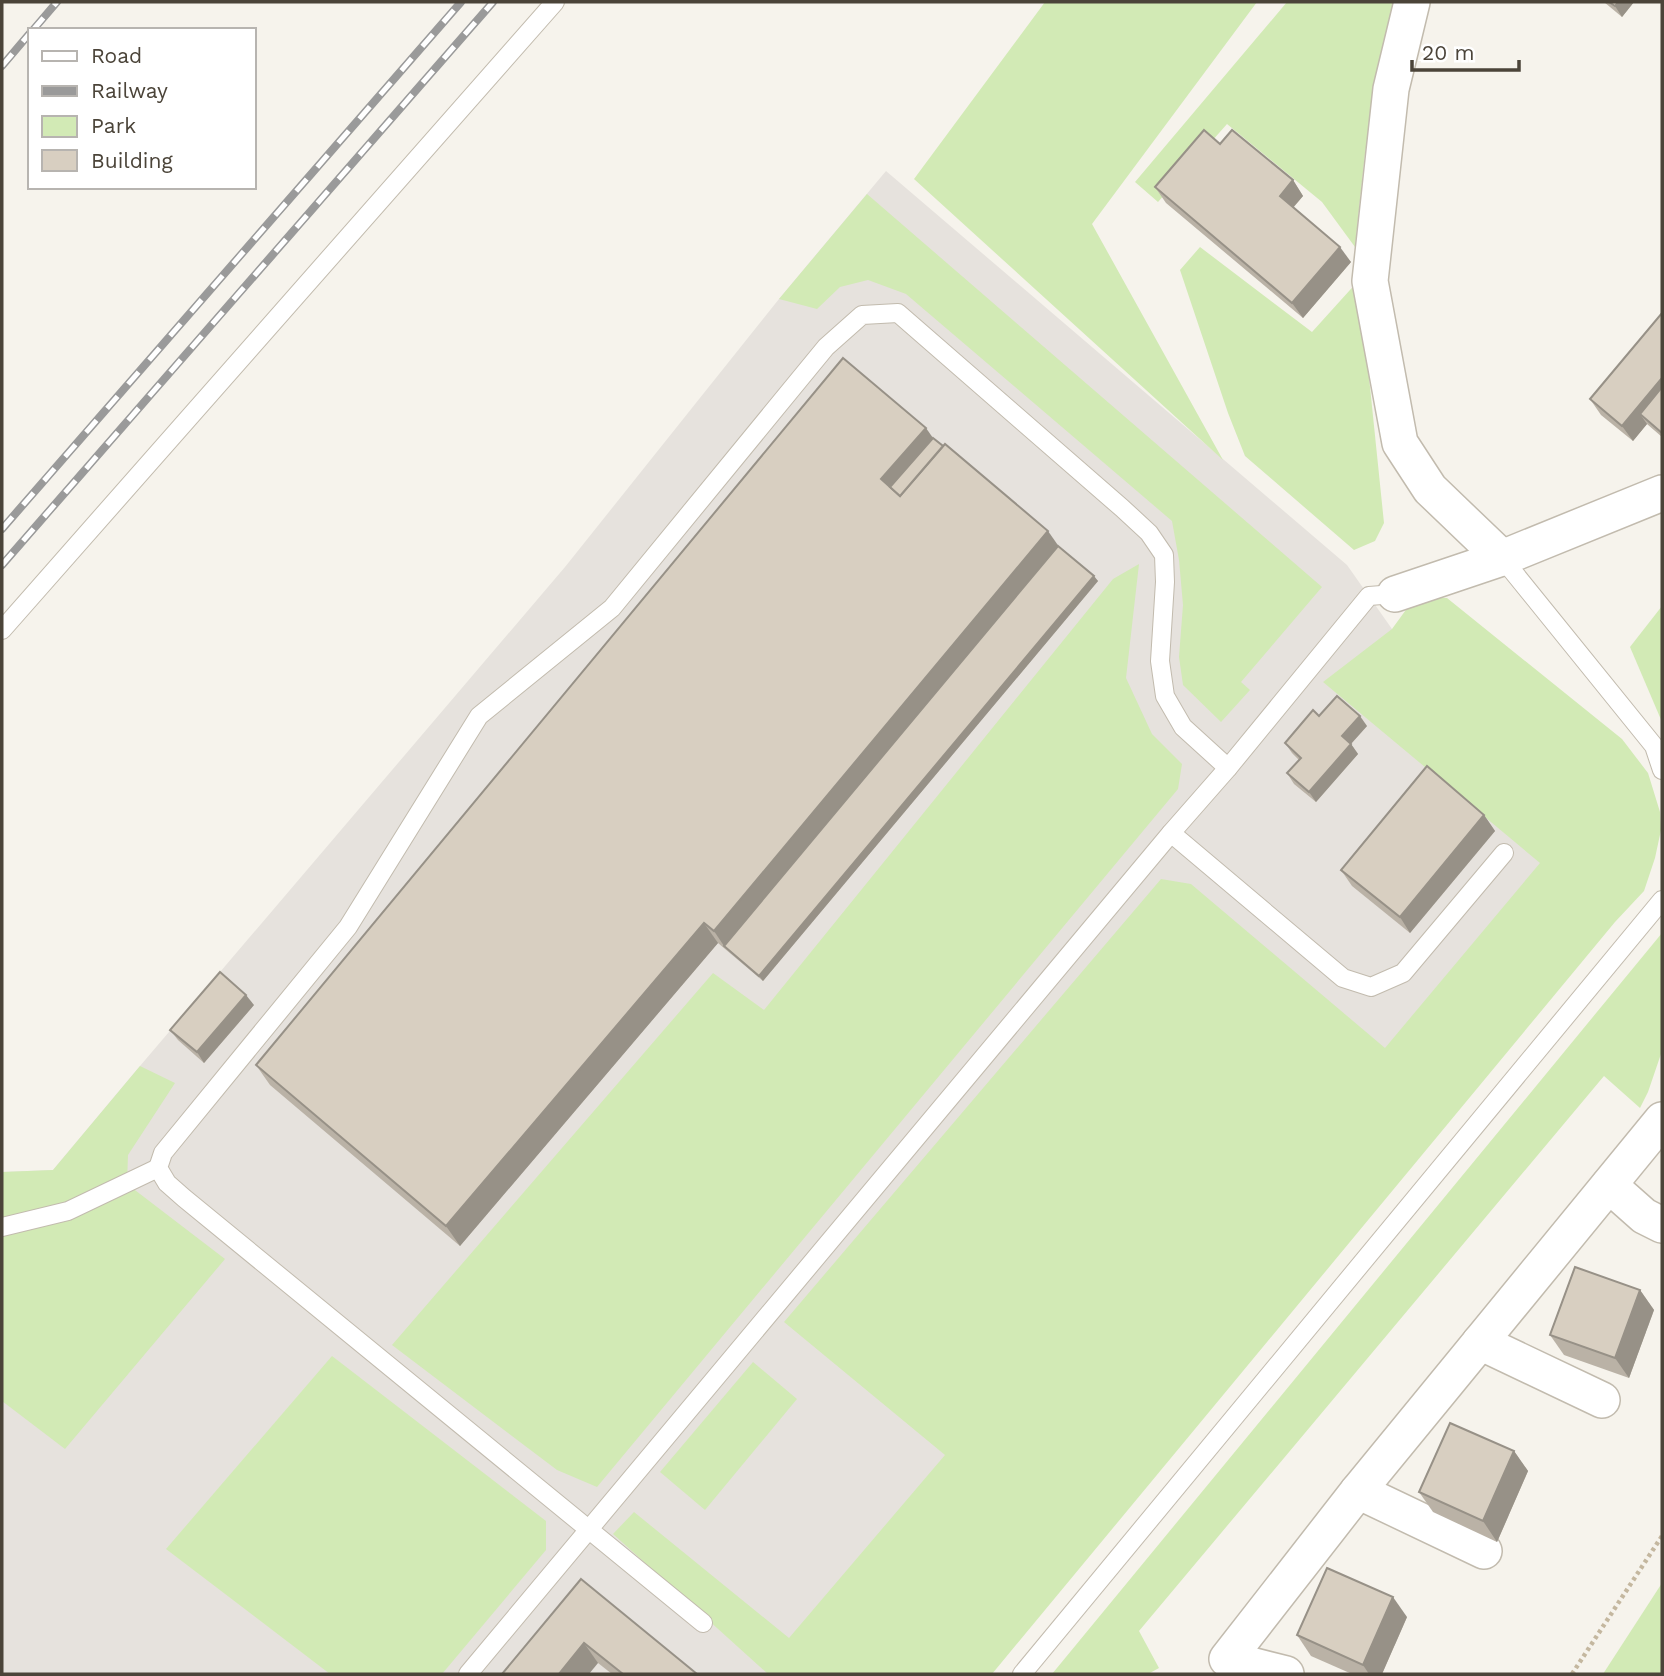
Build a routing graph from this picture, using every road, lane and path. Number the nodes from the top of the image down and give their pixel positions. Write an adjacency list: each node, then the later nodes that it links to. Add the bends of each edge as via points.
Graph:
1 (555, 2): 6 (lane)
2 (1412, 2): 4 (street, via 1391,89 1370,281 1400,443 1430,489)
3 (1662, 493): 4 (street)
4 (1502, 558): 5 (street); 8 (lane, via 1654,746)
5 (1395, 594): 7 (lane, via 1369,596)
6 (2, 630)
7 (1228, 768): 9 (lane); 13 (lane, via 1183,727 1165,696 1160,661 1164,555 1149,533 898,313 863,315 826,347 612,608 479,716 348,928 163,1153)
8 (1662, 770)
9 (1171, 833): 10 (lane, via 1343,978 1371,986 1403,973); 20 (lane)
10 (1504, 853)
11 (1662, 900): 25 (lane)
12 (1662, 1120): 14 (street)
13 (158, 1168): 16 (lane, via 68,1211); 20 (lane, via 184,1198)
14 (1609, 1185): 15 (street, via 1644,1216); 17 (street)
15 (1662, 1224)
16 (2, 1227)
17 (1480, 1342): 18 (street); 19 (street)
18 (1602, 1400)
19 (1358, 1491): 22 (street); 26 (street, via 1227,1659)
20 (589, 1529): 23 (lane); 24 (lane)
21 (1662, 1536): 27 (path)
22 (1484, 1551)
23 (702, 1623)
24 (468, 1674)
25 (1022, 1674)
26 (1286, 1674)
27 (1572, 1674)

